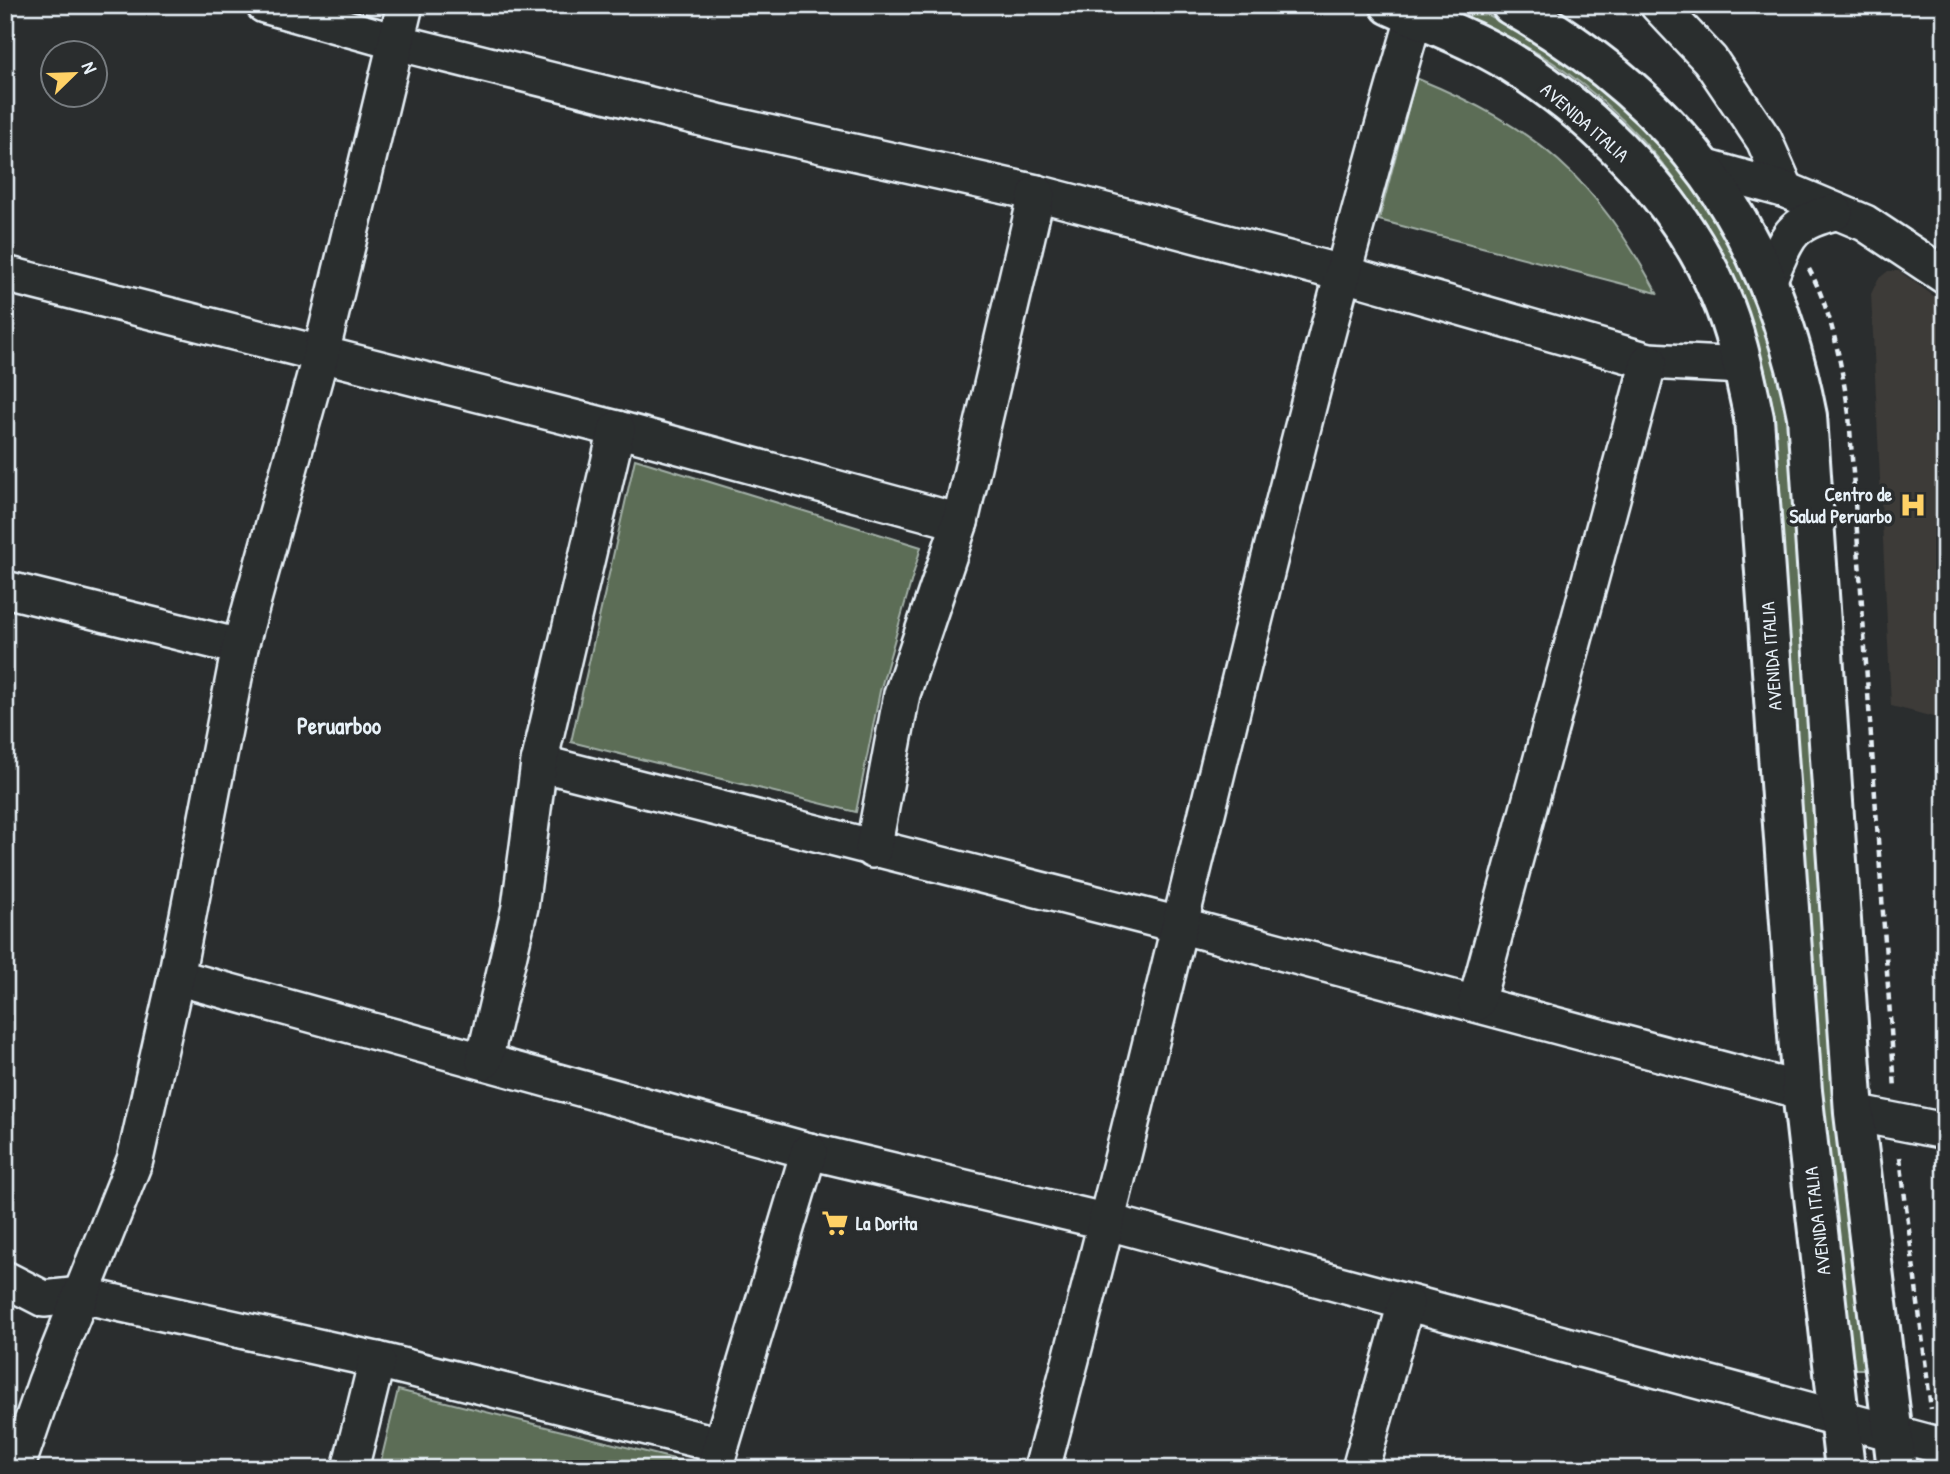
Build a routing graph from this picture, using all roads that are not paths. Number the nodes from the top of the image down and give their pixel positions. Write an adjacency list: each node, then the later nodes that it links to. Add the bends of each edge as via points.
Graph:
1 (264, 5): 6 (street)
2 (405, 5): 6 (street)
3 (1511, 5): 7 (main road, via 1568,38 1632,88)
4 (1658, 5): 8 (street, via 1710,60 1764,140)
5 (1408, 9): 12 (street); 17 (main road, AVENIDA ITALIA, via 1544,85 1628,159 1696,248 1721,296)
6 (396, 42): 9 (street, via 718,122); 15 (street)
7 (1704, 167): 8 (street); 14 (main road)
8 (1786, 190): 10 (street)
9 (1037, 193): 12 (street); 19 (street)
10 (1835, 212): 11 (street, via 1865,223); 14 (street, via 1808,218 1790,232)
11 (1931, 267)
12 (1340, 273): 16 (street); 24 (street)
13 (5, 274): 15 (street)
14 (1769, 279): 29 (main road, via 1798,369 1807,416)
15 (321, 354): 18 (street); 21 (street)
16 (1649, 361): 17 (street); 26 (street)
17 (1743, 366): 28 (main road, AVENIDA ITALIA, via 1754,418)
18 (617, 429): 19 (street); 22 (street)
19 (960, 522): 23 (street, via 902,694)
20 (5, 589): 21 (street)
21 (240, 647): 25 (street)
22 (539, 763): 23 (street); 27 (street, via 520,907)
23 (873, 850): 24 (street)
24 (1180, 925): 26 (street); 32 (street)
25 (176, 977): 27 (street); 34 (street, via 135,1160)
26 (1476, 1003): 28 (street)
27 (484, 1061): 31 (street)
28 (1802, 1091): 37 (main road, AVENIDA ITALIA)
29 (1854, 1113): 30 (street); 39 (main road)
30 (1945, 1131)
31 (809, 1151): 32 (street); 40 (street)
32 (1108, 1222): 35 (street); 43 (street)
33 (5, 1279): 34 (street, via 44,1299)
34 (81, 1295): 36 (street); 41 (street)
35 (1406, 1303): 37 (street); 44 (street)
36 (377, 1360): 40 (street); 42 (street)
37 (1840, 1418): 39 (street); 45 (main road, AVENIDA ITALIA)
38 (1945, 1447): 39 (street)
39 (1895, 1452)
40 (717, 1457)
41 (16, 1469)
42 (350, 1469)
43 (1042, 1469)
44 (1360, 1469)
45 (1845, 1469)

